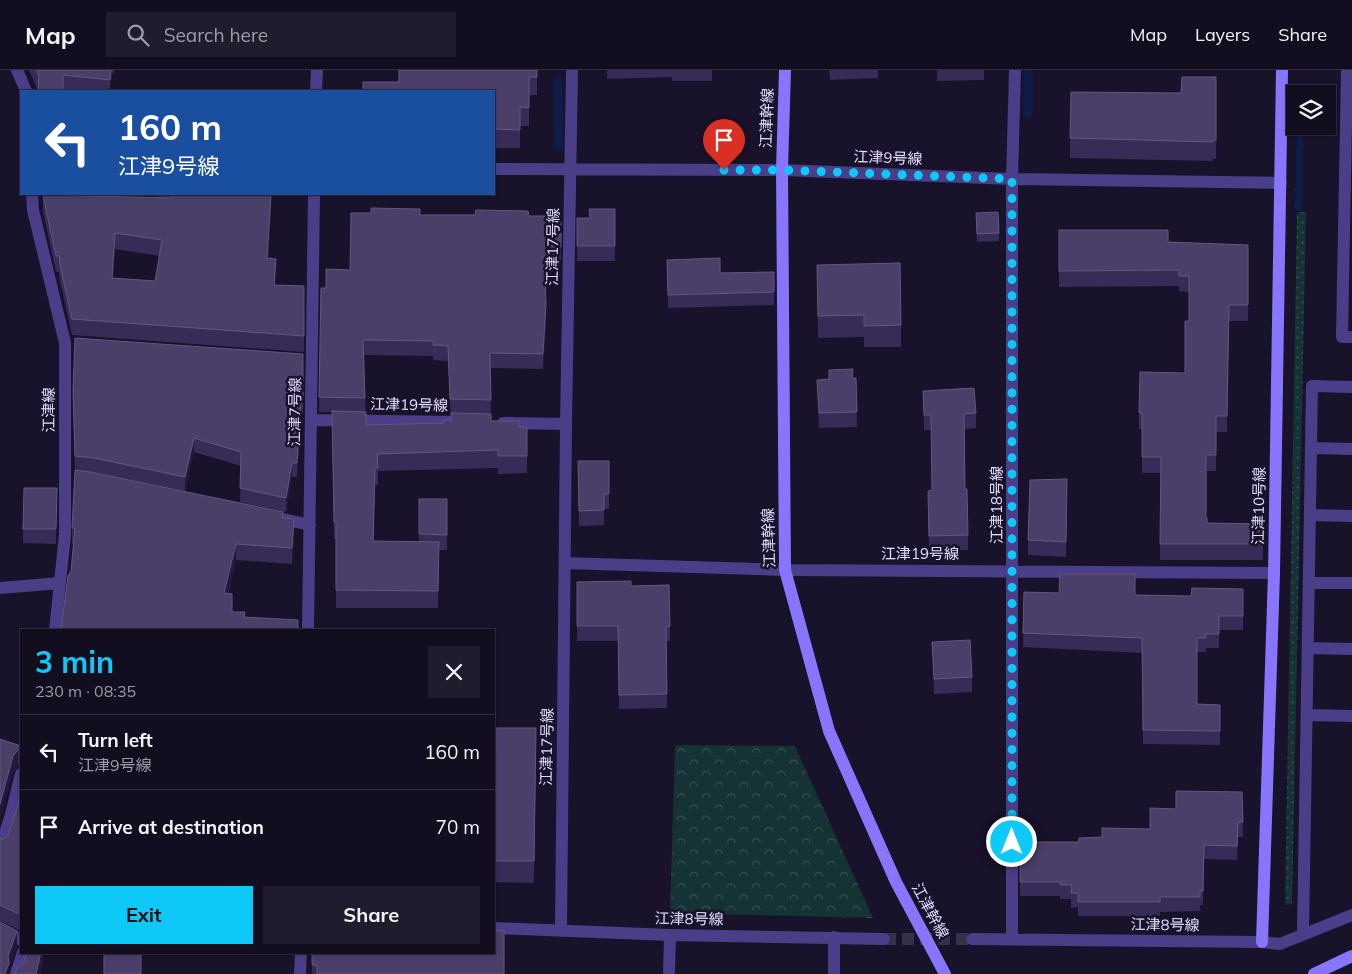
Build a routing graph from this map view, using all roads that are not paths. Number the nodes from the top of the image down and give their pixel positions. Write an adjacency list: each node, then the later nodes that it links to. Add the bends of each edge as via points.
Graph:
1 (17, 70): 8 (street)
2 (316, 70): 9 (street)
3 (572, 70): 12 (street, 江津17号線)
4 (785, 70): 13 (street, 江津幹線)
5 (1015, 70): 14 (street, 江津18号線)
6 (1282, 70): 15 (street, 江津10号線)
7 (1347, 70): 10 (street)
8 (26, 90)
9 (316, 90)
10 (1349, 121): 18 (street)
11 (495, 169): 12 (street, 江津9号線)
12 (570, 170): 13 (street, 江津9号線); 23 (street, 江津17号線)
13 (782, 170): 14 (street, 江津9号線); 31 (street, 江津幹線)
14 (1012, 179): 15 (street, 江津9号線); 32 (street, 江津18号線)
15 (1281, 183): 33 (street, 江津10号線)
16 (32, 195): 34 (street, 江津線, via 32,210 69,344 70,478)
17 (314, 195): 22 (street, 江津7号線, via 307,360)
18 (1348, 199): 19 (street)
19 (1348, 270): 20 (street, via 1342,337)
20 (1352, 337)
21 (1352, 387): 24 (street, via 1312,386)
22 (311, 420): 23 (street, 江津19号線); 29 (street, 江津7号線)
23 (566, 424): 30 (street, 江津17号線)
24 (1311, 448): 25 (street); 27 (street)
25 (1352, 449)
26 (262, 515): 29 (street)
27 (1310, 515): 28 (street); 35 (street)
28 (1352, 516)
29 (310, 525): 39 (street, 江津7号線)
30 (565, 563): 31 (street, 江津19号線); 49 (street, 江津17号線)
31 (785, 570): 32 (street, 江津19号線); 65 (street, 江津幹線, via 829,731 896,882)
32 (1013, 571): 33 (street, 江津19号線); 56 (street, 江津18号線)
33 (1274, 573): 57 (street, 江津10号線)
34 (60, 583): 37 (street); 38 (street, 江津線)
35 (1309, 583): 36 (street); 40 (street)
36 (1352, 584)
37 (0, 588)
38 (55, 629)
39 (308, 629)
40 (1308, 648): 41 (street); 42 (street)
41 (1352, 649)
42 (1307, 715): 43 (street); 50 (street)
43 (1352, 716)
44 (20, 778): 45 (street)
45 (0, 848)
46 (1352, 915): 50 (street, 江津8号線)
47 (495, 928): 49 (street, 江津8号線)
48 (0, 929): 54 (street)
49 (561, 930): 51 (street, 江津8号線)
50 (1303, 934): 57 (street, 江津8号線, via 1280,944)
51 (670, 935): 52 (street, 江津8号線); 63 (street)
52 (834, 937): 55 (street, 江津8号線); 64 (street)
53 (972, 938): 56 (street, 江津8号線)
54 (20, 939)
55 (884, 939)
56 (1012, 939): 57 (street, 江津8号線)
57 (1262, 942)
58 (22, 954): 61 (street)
59 (301, 954): 62 (street)
60 (1352, 956): 66 (street)
61 (16, 974)
62 (300, 974)
63 (669, 974)
64 (834, 974)
65 (945, 974)
66 (1314, 974)

